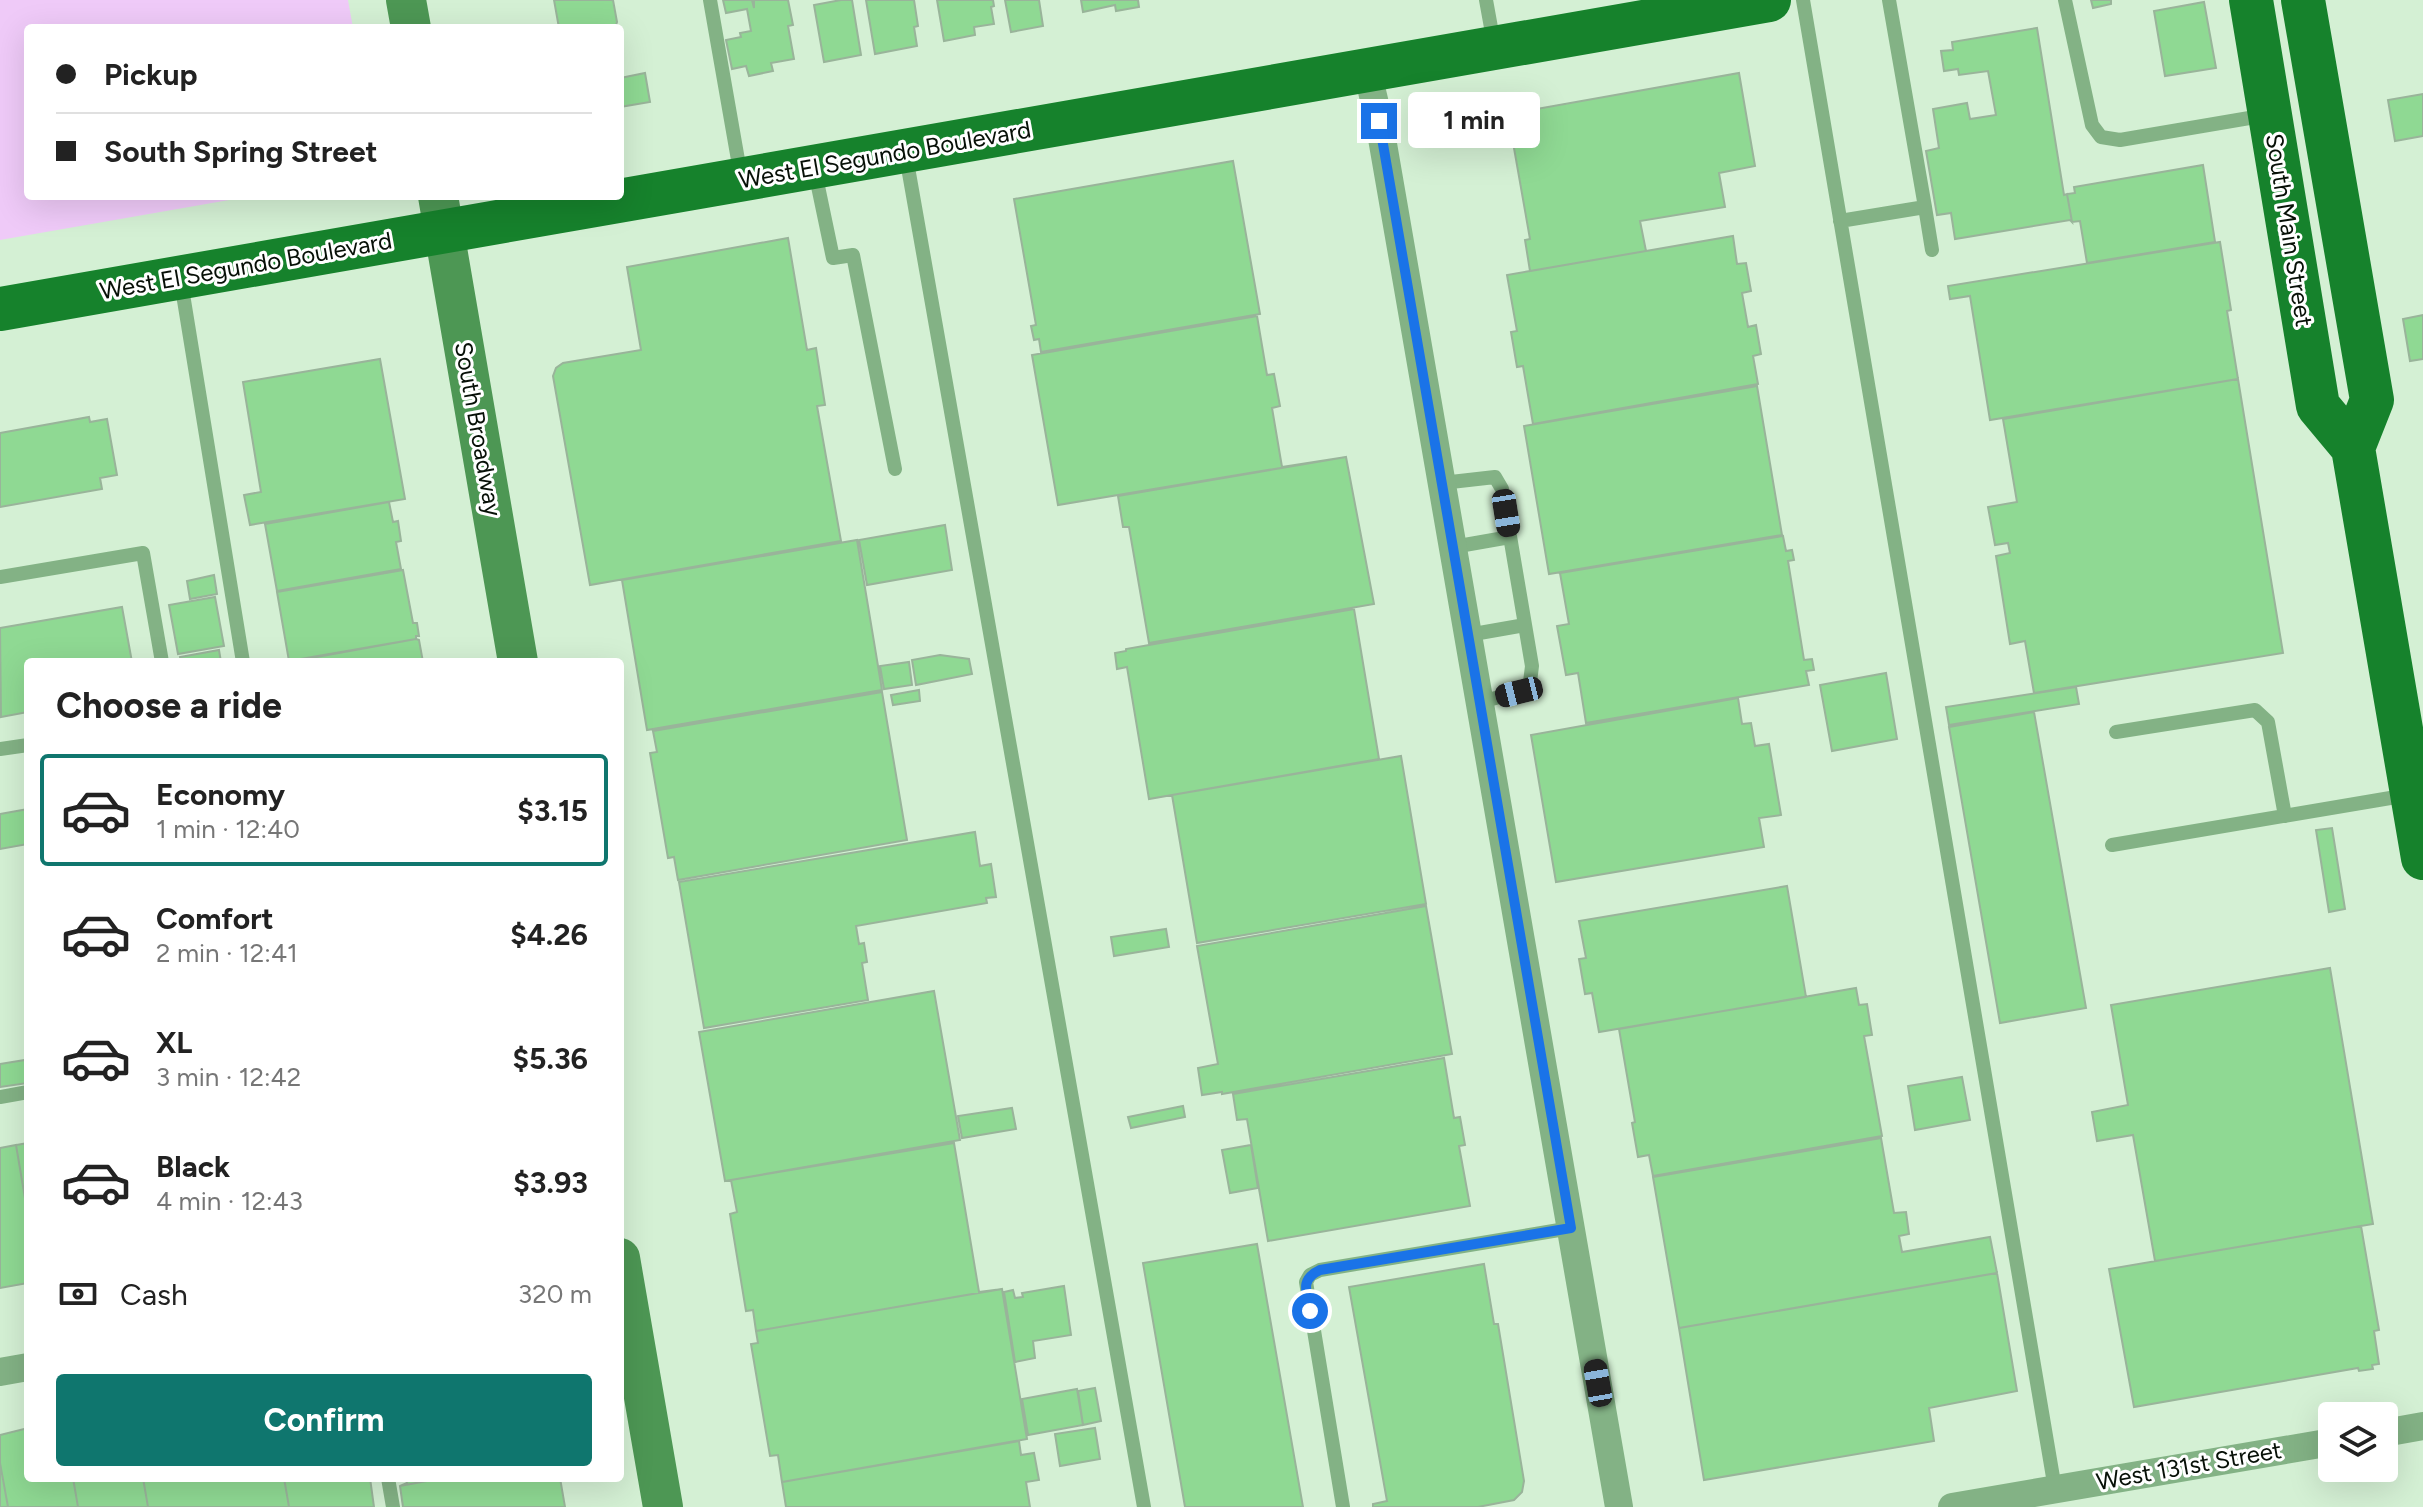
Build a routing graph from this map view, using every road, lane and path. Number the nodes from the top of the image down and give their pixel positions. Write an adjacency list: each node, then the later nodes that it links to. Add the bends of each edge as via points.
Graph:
1 (406, 0): 10 (main road)
2 (710, 0): 16 (lane)
3 (1486, 0): 11 (lane)
4 (1769, 0): 11 (main road, West El Segundo Boulevard)
5 (1803, 0): 21 (lane)
6 (1889, 0): 19 (lane)
7 (2065, 0): 13 (lane, via 2092,125 2101,137 2120,140)
8 (2251, 0): 13 (main road, South Main Street)
9 (2303, 0): 25 (main road, via 2372,400)
10 (410, 24)
11 (1495, 48): 12 (main road, West El Segundo Boulevard)
12 (1367, 70): 14 (main road, West El Segundo Boulevard); 27 (street)
13 (2270, 115): 25 (main road, South Main Street, via 2318,406)
14 (905, 151): 15 (main road, West El Segundo Boulevard); 58 (lane)
15 (814, 168): 16 (main road, West El Segundo Boulevard); 26 (lane, via 833,258 853,255)
16 (741, 180): 17 (main road, West El Segundo Boulevard)
17 (624, 193)
18 (565, 200): 20 (main road, West El Segundo Boulevard)
19 (1925, 207): 21 (lane); 22 (lane)
20 (441, 214): 23 (main road, West El Segundo Boulevard); 35 (main road, South Broadway)
21 (1840, 221): 55 (lane)
22 (1932, 250)
23 (180, 277): 24 (main road, West El Segundo Boulevard); 34 (lane)
24 (0, 309)
25 (2353, 448): 40 (main road)
26 (895, 469)
27 (1442, 483): 28 (lane, via 1495,477); 29 (street)
28 (1510, 537): 29 (lane); 31 (lane)
29 (1453, 547): 32 (street)
30 (0, 577): 33 (lane, via 143,553)
31 (1525, 625): 32 (lane); 36 (lane, via 1530,682 1519,692)
32 (1468, 635): 36 (street)
33 (161, 658)
34 (242, 658)
35 (517, 658)
36 (1480, 702): 47 (street)
37 (2116, 732): 42 (lane, via 2255,710 2268,722)
38 (24, 746): 39 (lane)
39 (0, 749)
40 (2414, 750): 41 (main road)
41 (2412, 794): 42 (lane); 44 (main road)
42 (2285, 816): 43 (lane)
43 (2112, 845)
44 (2423, 858)
45 (24, 1093): 46 (lane)
46 (0, 1097)
47 (1571, 1228): 59 (lane, via 1310,1275 1306,1282); 60 (street)
48 (624, 1287): 57 (main road)
49 (24, 1368): 50 (street)
50 (0, 1372)
51 (2423, 1426): 52 (street)
52 (2398, 1430)
53 (2318, 1444): 55 (street, West 131st Street)
54 (389, 1482): 56 (lane)
55 (2055, 1489): 61 (street, West 131st Street)
56 (393, 1507)
57 (663, 1507)
58 (1144, 1507)
59 (1343, 1507)
60 (1619, 1507)
61 (1952, 1507)

